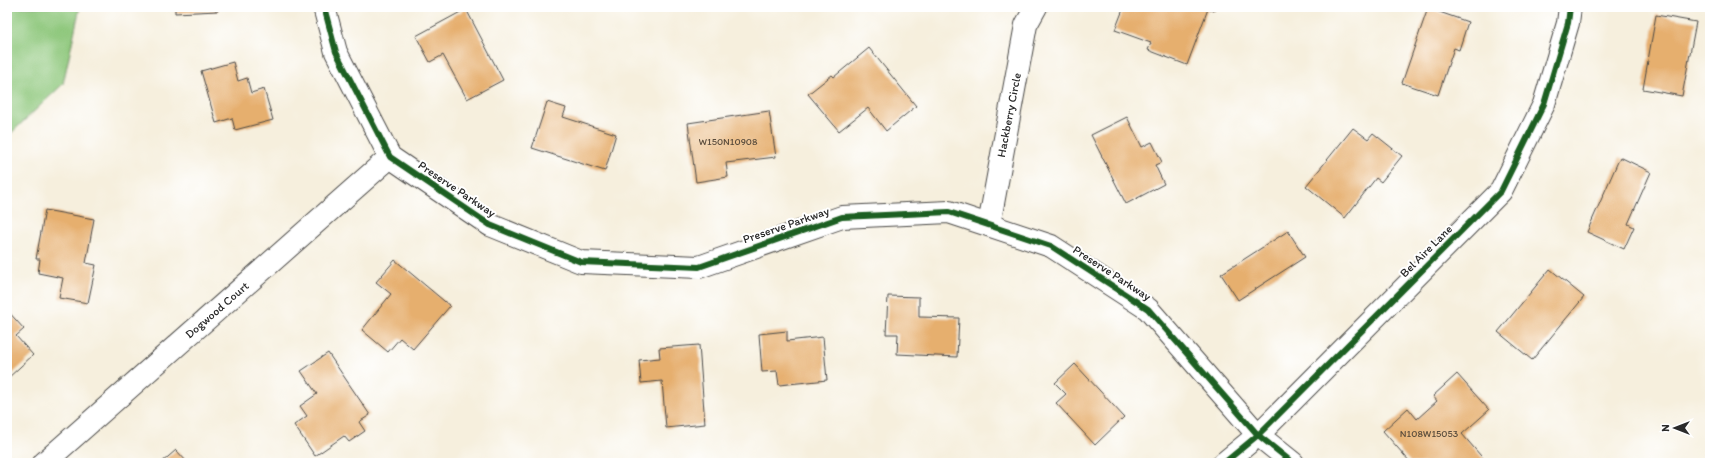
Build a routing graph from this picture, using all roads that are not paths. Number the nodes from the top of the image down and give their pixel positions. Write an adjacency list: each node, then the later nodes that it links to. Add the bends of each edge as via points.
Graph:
1 (324, 7): 4 (street, Preserve Parkway, via 336,52)
2 (1036, 7): 5 (street, Hackberry Circle, via 1026,25)
3 (1570, 7): 6 (street, Bel Aire Lane, via 1568,23 1544,104 1501,191)
4 (390, 157): 5 (street, Preserve Parkway, via 490,225 581,262 698,267 842,217 949,212); 7 (street, Dogwood Court)
5 (989, 225): 6 (street, Preserve Parkway, via 1051,246 1148,309)
6 (1258, 435): 8 (street, Bel Aire Lane); 9 (street, Preserve Parkway)
7 (44, 463)
8 (1224, 463)
9 (1293, 463)

